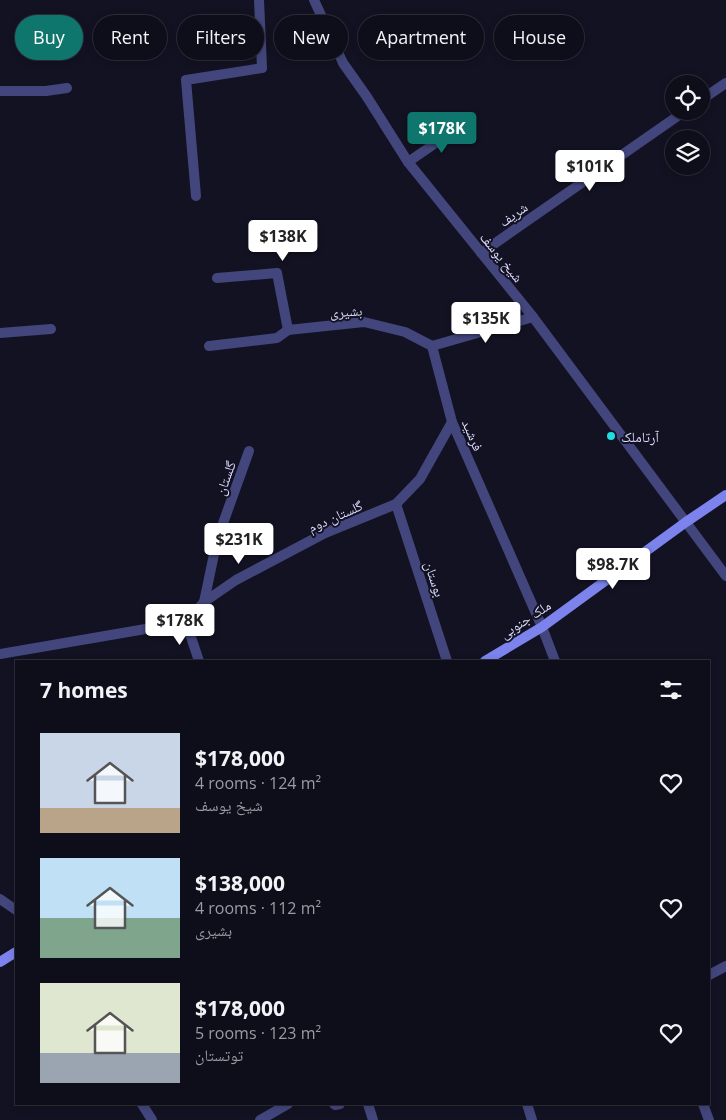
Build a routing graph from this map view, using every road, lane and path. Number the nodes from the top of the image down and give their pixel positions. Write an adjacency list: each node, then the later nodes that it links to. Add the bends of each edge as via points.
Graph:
1 (259, 0): 10 (street, via 262,68 186,80)
2 (314, 0): 9 (street, شیخ یوسف, via 343,63)
3 (726, 83): 6 (street)
4 (67, 88): 5 (street)
5 (0, 91)
6 (710, 94)
7 (672, 120): 11 (street, شریف)
8 (462, 125): 9 (street)
9 (408, 162): 11 (street, شیخ یوسف)
10 (196, 196)
11 (481, 253): 13 (street, شیخ یوسف)
12 (217, 278): 15 (street, via 277,273)
13 (533, 318): 18 (street); 23 (street, شیخ یوسف)
14 (51, 329): 16 (street)
15 (288, 330): 17 (street, بشیری, via 277,338); 18 (street, بشیری, via 364,322 405,332)
16 (0, 332)
17 (209, 346)
18 (432, 346): 19 (street, فرشید)
19 (452, 422): 22 (street, گلستان دوم, via 420,479); 27 (street, فرشید)
20 (249, 451): 25 (street, گلستان, via 217,540)
21 (726, 494): 23 (street, ملک جنوبی)
22 (396, 504): 25 (street, گلستان دوم, via 325,533 236,580); 30 (street, بوستان)
23 (686, 522): 24 (street, شیخ یوسف); 27 (street, ملک جنوبی)
24 (726, 576)
25 (204, 602): 26 (street, گلستان دوم)
26 (186, 622): 28 (street); 29 (street)
27 (542, 627): 31 (street, ملک جنوبی); 32 (street, فرشید)
28 (0, 654)
29 (198, 660)
30 (447, 660)
31 (487, 660)
32 (555, 660)
33 (0, 899): 34 (street)
34 (15, 909)
35 (15, 953): 36 (street)
36 (0, 962)
37 (726, 966): 38 (street)
38 (710, 974)
39 (143, 1105): 44 (street)
40 (286, 1105): 45 (street)
41 (368, 1105): 46 (street)
42 (527, 1105): 47 (street)
43 (703, 1105): 48 (street)
44 (152, 1120)
45 (260, 1120)
46 (374, 1120)
47 (532, 1120)
48 (709, 1120)

